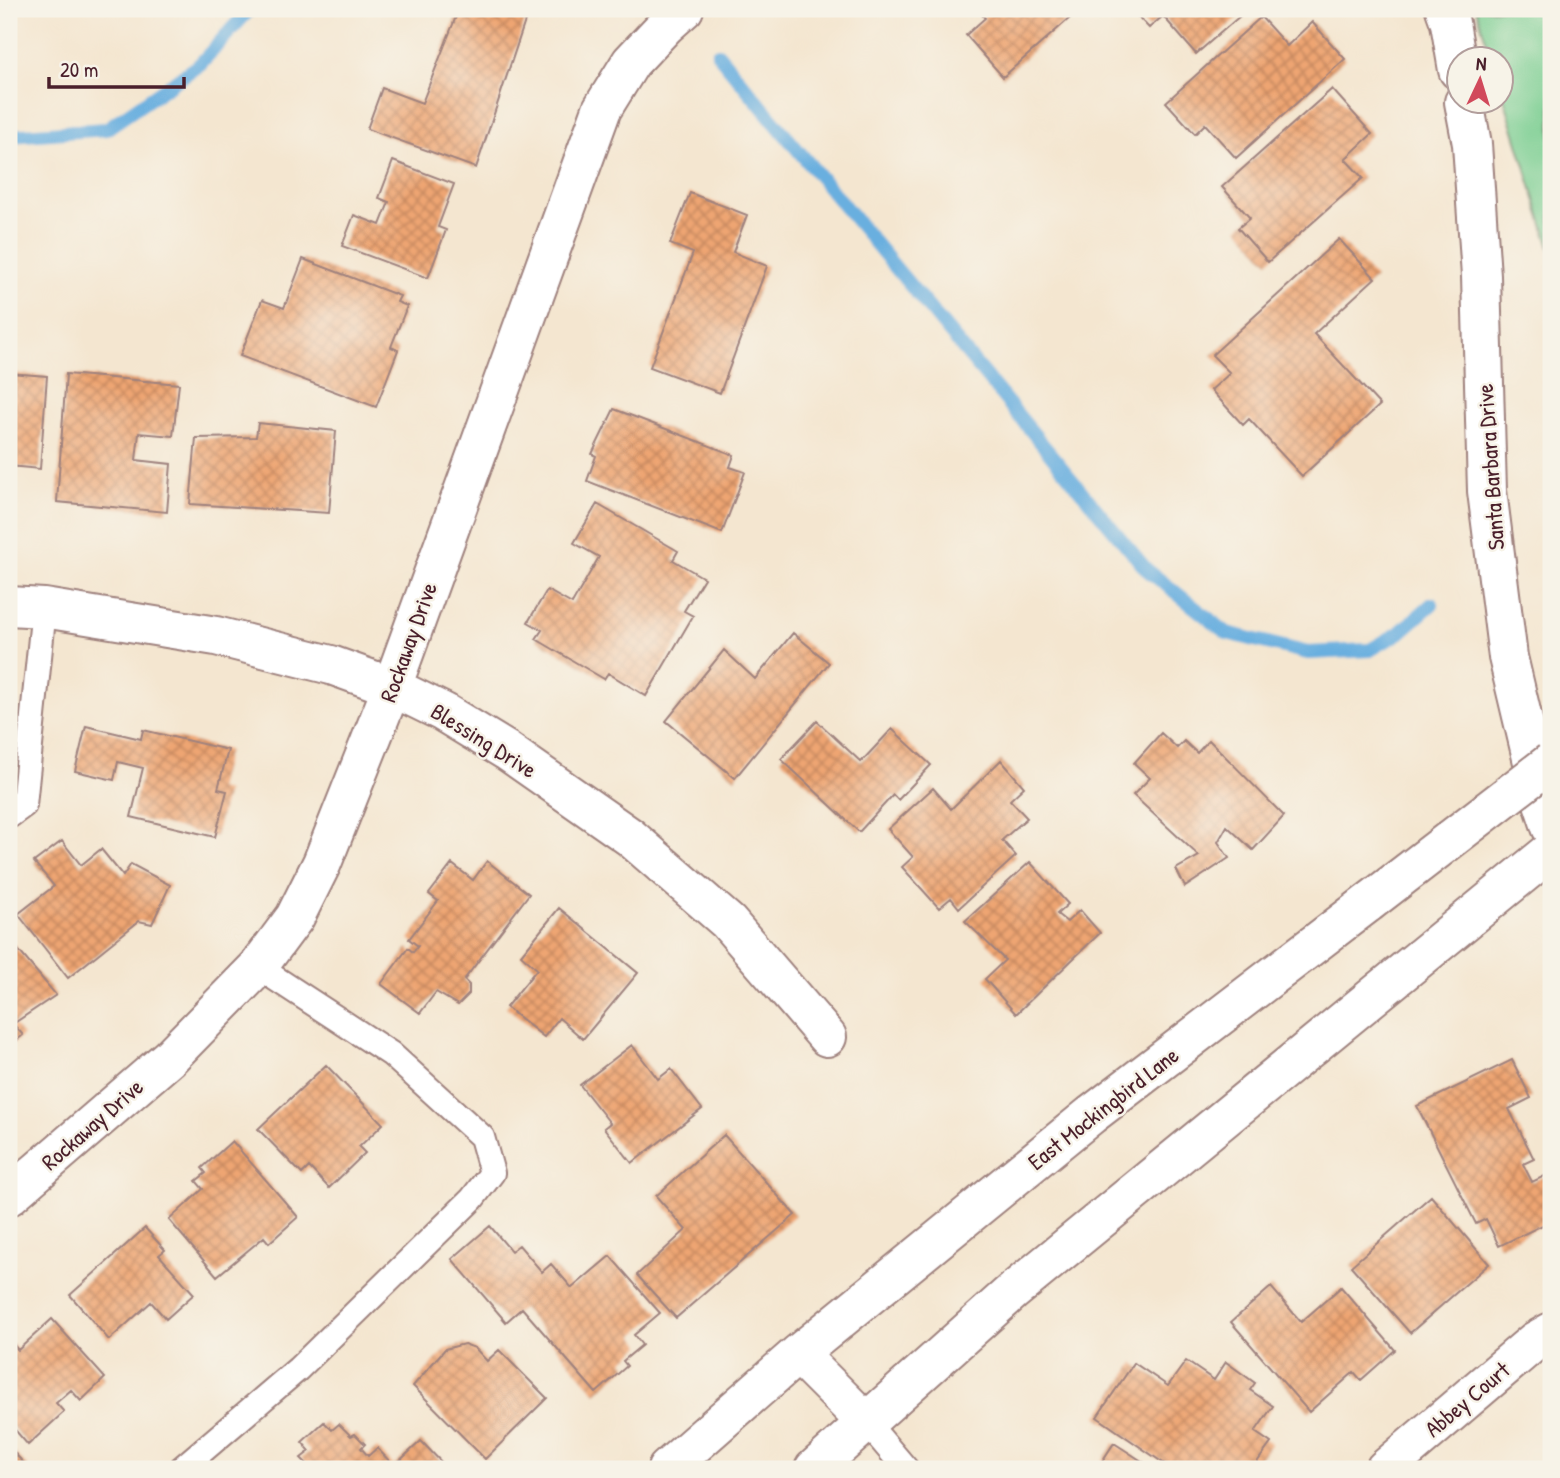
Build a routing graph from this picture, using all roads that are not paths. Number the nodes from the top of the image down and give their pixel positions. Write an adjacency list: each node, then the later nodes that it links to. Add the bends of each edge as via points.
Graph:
1 (684, 9): 6 (street, Rockaway Drive, via 631,62 602,109)
2 (1444, 9): 3 (street)
3 (1454, 46)
4 (1467, 116): 9 (street, Santa Barbara Drive, via 1481,276 1488,491 1508,657)
5 (26, 607): 6 (street, Blessing Drive, via 216,636 331,664); 8 (lane, via 24,804)
6 (392, 687): 11 (street, Rockaway Drive, via 322,863 295,917); 12 (street, Blessing Drive, via 496,745 630,837 728,922)
7 (1551, 762): 15 (street, East Mockingbird Lane, bridge, via 1091,1115)
8 (9, 817)
9 (1551, 827)
10 (1551, 851): 16 (street, via 1012,1292)
11 (258, 967): 13 (street, Rockaway Drive, via 169,1058); 17 (lane, via 391,1054 482,1137 492,1173 472,1199 298,1369)
12 (827, 1037)
13 (9, 1196)
14 (1551, 1332): 21 (street, Abbey Court)
15 (797, 1354): 16 (street); 18 (street, East Mockingbird Lane)
16 (867, 1423): 19 (street); 20 (lane)
17 (181, 1469)
18 (667, 1469)
19 (814, 1469)
20 (906, 1469)
21 (1385, 1469)

